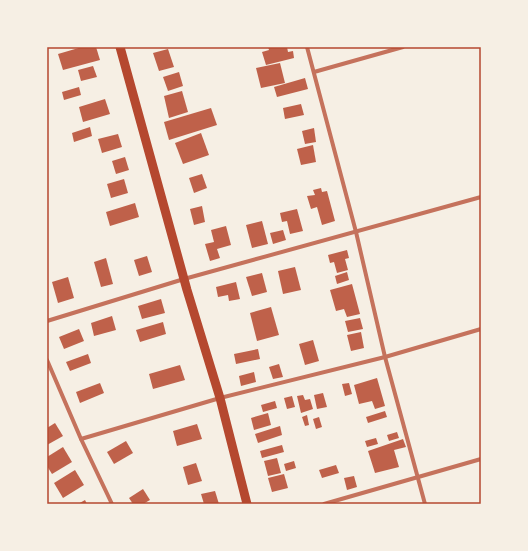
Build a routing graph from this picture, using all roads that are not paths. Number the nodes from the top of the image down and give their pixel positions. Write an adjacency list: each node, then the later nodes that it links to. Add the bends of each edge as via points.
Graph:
1 (120, 47): 7 (main road)
2 (307, 47): 4 (street)
3 (403, 47): 4 (street)
4 (314, 72): 6 (street)
5 (481, 197): 6 (street)
6 (356, 232): 7 (street); 10 (street)
7 (184, 279): 8 (street); 12 (main road)
8 (47, 321)
9 (481, 329): 10 (street)
10 (384, 357): 12 (street); 15 (street)
11 (47, 360): 13 (street)
12 (220, 398): 13 (street); 17 (main road)
13 (81, 439): 16 (street)
14 (481, 459): 15 (street)
15 (418, 478): 18 (street); 19 (street)
16 (112, 504)
17 (247, 504)
18 (324, 504)
19 (425, 504)

